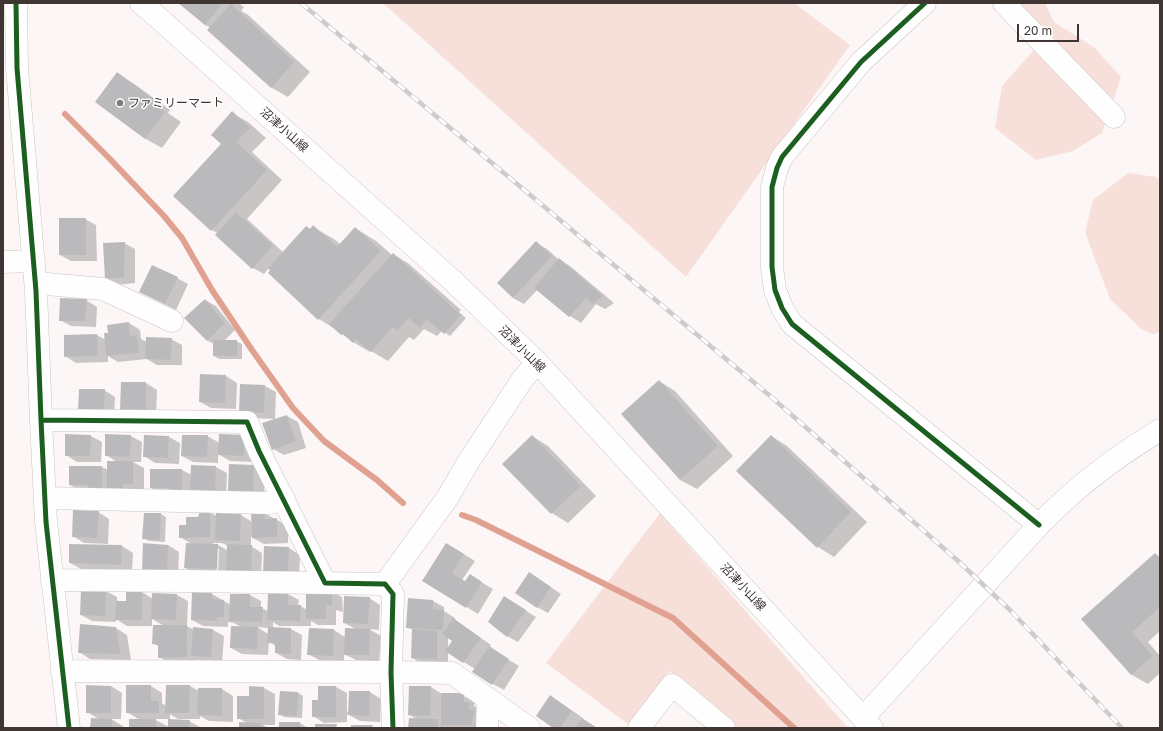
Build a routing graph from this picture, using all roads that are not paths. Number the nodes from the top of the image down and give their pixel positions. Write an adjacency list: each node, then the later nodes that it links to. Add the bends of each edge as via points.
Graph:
1 (16, 3): 6 (street, via 17,68)
2 (141, 3): 10 (street, 沼津小山線, via 453,282)
3 (925, 3): 15 (street, via 861,62 782,158 772,187 772,267 775,290 792,324)
4 (1004, 3): 5 (street)
5 (1114, 117)
6 (34, 261): 7 (street); 8 (street)
7 (3, 262)
8 (36, 283): 9 (street, via 103,289); 11 (street)
9 (172, 321)
10 (537, 362): 18 (street, via 522,380 466,464 448,497); 22 (street, 沼津小山線)
11 (41, 420): 13 (street); 14 (street, via 247,422)
12 (1160, 430): 15 (street, via 1102,469)
13 (45, 498): 14 (street, via 269,503); 16 (street)
14 (284, 499): 17 (street)
15 (1039, 525): 22 (street)
16 (52, 580): 17 (street); 19 (street)
17 (325, 584): 18 (street)
18 (385, 584): 20 (street, via 393,594)
19 (62, 671): 20 (street); 23 (street)
20 (391, 672): 21 (street, via 452,673); 24 (street)
21 (488, 699): 25 (street); 26 (street)
22 (867, 723)
23 (69, 728)
24 (392, 728)
25 (487, 728)
26 (529, 728)
27 (639, 728): 28 (street, via 672,685)
28 (724, 728)

